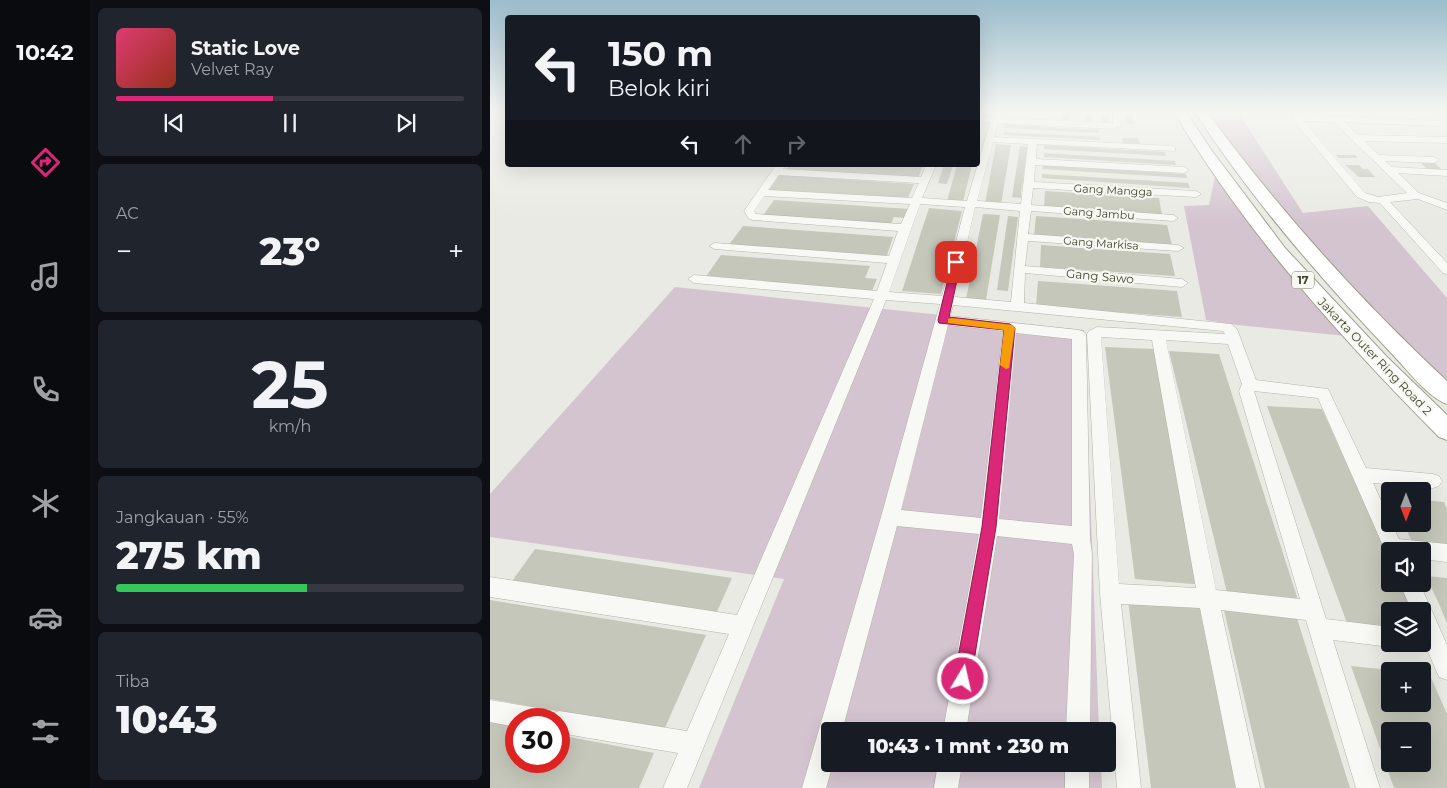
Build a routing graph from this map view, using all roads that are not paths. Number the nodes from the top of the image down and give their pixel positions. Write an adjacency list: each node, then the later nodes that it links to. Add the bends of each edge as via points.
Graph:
1 (985, 149): 24 (street)
2 (1033, 149): 10 (street)
3 (1167, 149): 4 (street)
4 (1172, 149)
5 (1204, 149): 45 (highway, Jakarta Outer Ring Road 2 / 17, via 1278,252 1379,363)
6 (1227, 149): 44 (highway, Jakarta Outer Ring Road 2 / 17, via 1308,251 1407,358)
7 (1322, 149): 22 (street, via 1362,195)
8 (1366, 149): 9 (street)
9 (1375, 158): 14 (street); 15 (street, via 1431,156)
10 (1031, 162): 13 (street); 17 (street)
11 (930, 167): 16 (street)
12 (779, 168): 16 (street); 18 (street)
13 (1184, 170)
14 (1388, 170): 15 (street); 20 (street)
15 (1447, 172)
16 (925, 180): 21 (street)
17 (1029, 186): 19 (street, Gang Mangga); 25 (street)
18 (761, 193): 21 (street, Gang Jambu); 27 (street, via 749,211 752,217)
19 (1196, 194)
20 (1416, 196): 22 (street); 23 (street)
21 (916, 201): 24 (street, Gang Jambu); 27 (street)
22 (1384, 201): 33 (street)
23 (1444, 203)
24 (970, 204): 25 (street, Gang Jambu); 37 (street)
25 (1026, 208): 26 (street, Gang Jambu); 28 (street)
26 (1173, 218)
27 (905, 228): 31 (street)
28 (1023, 238): 30 (street, Gang Markisa); 32 (street)
29 (715, 246): 31 (street)
30 (1178, 248)
31 (894, 260): 36 (street)
32 (1019, 269): 35 (street, Gang Sawo); 38 (street)
33 (1447, 270)
34 (694, 279): 36 (street)
35 (1182, 283)
36 (881, 296): 37 (street); 58 (street)
37 (947, 300): 38 (street); 39 (street)
38 (1017, 307): 42 (street, via 1226,327 1230,329)
39 (943, 320): 40 (street); 48 (street)
40 (1010, 328): 49 (street); 50 (street, via 1079,335)
41 (1158, 334): 42 (street); 55 (street, via 1094,334); 56 (street)
42 (1232, 339): 43 (street)
43 (1250, 385): 46 (street, via 1323,393); 57 (street, via 1246,391)
44 (1447, 395)
45 (1447, 430)
46 (1362, 475): 47 (street); 51 (street)
47 (1432, 481)
48 (890, 517): 49 (street); 64 (street)
49 (989, 527): 50 (street, via 1075,534); 65 (street)
50 (1081, 539): 66 (street)
51 (1391, 542)
52 (1431, 552): 53 (street)
53 (1447, 553)
54 (490, 587): 58 (street)
55 (1110, 593): 56 (street); 76 (street)
56 (1208, 599): 57 (street); 77 (street)
57 (1316, 620): 59 (street); 78 (street)
58 (742, 626): 68 (street)
59 (1381, 635)
60 (1435, 642): 61 (street)
61 (1447, 669)
62 (490, 711): 63 (street)
63 (505, 714)
64 (833, 722)
65 (956, 722)
66 (1078, 722)
67 (570, 724): 68 (street)
68 (694, 744): 72 (street)
69 (821, 764): 73 (street)
70 (949, 772): 74 (street)
71 (1077, 772): 75 (street)
72 (675, 788)
73 (814, 788)
74 (946, 788)
75 (1077, 788)
76 (1129, 788)
77 (1248, 788)
78 (1368, 788)

